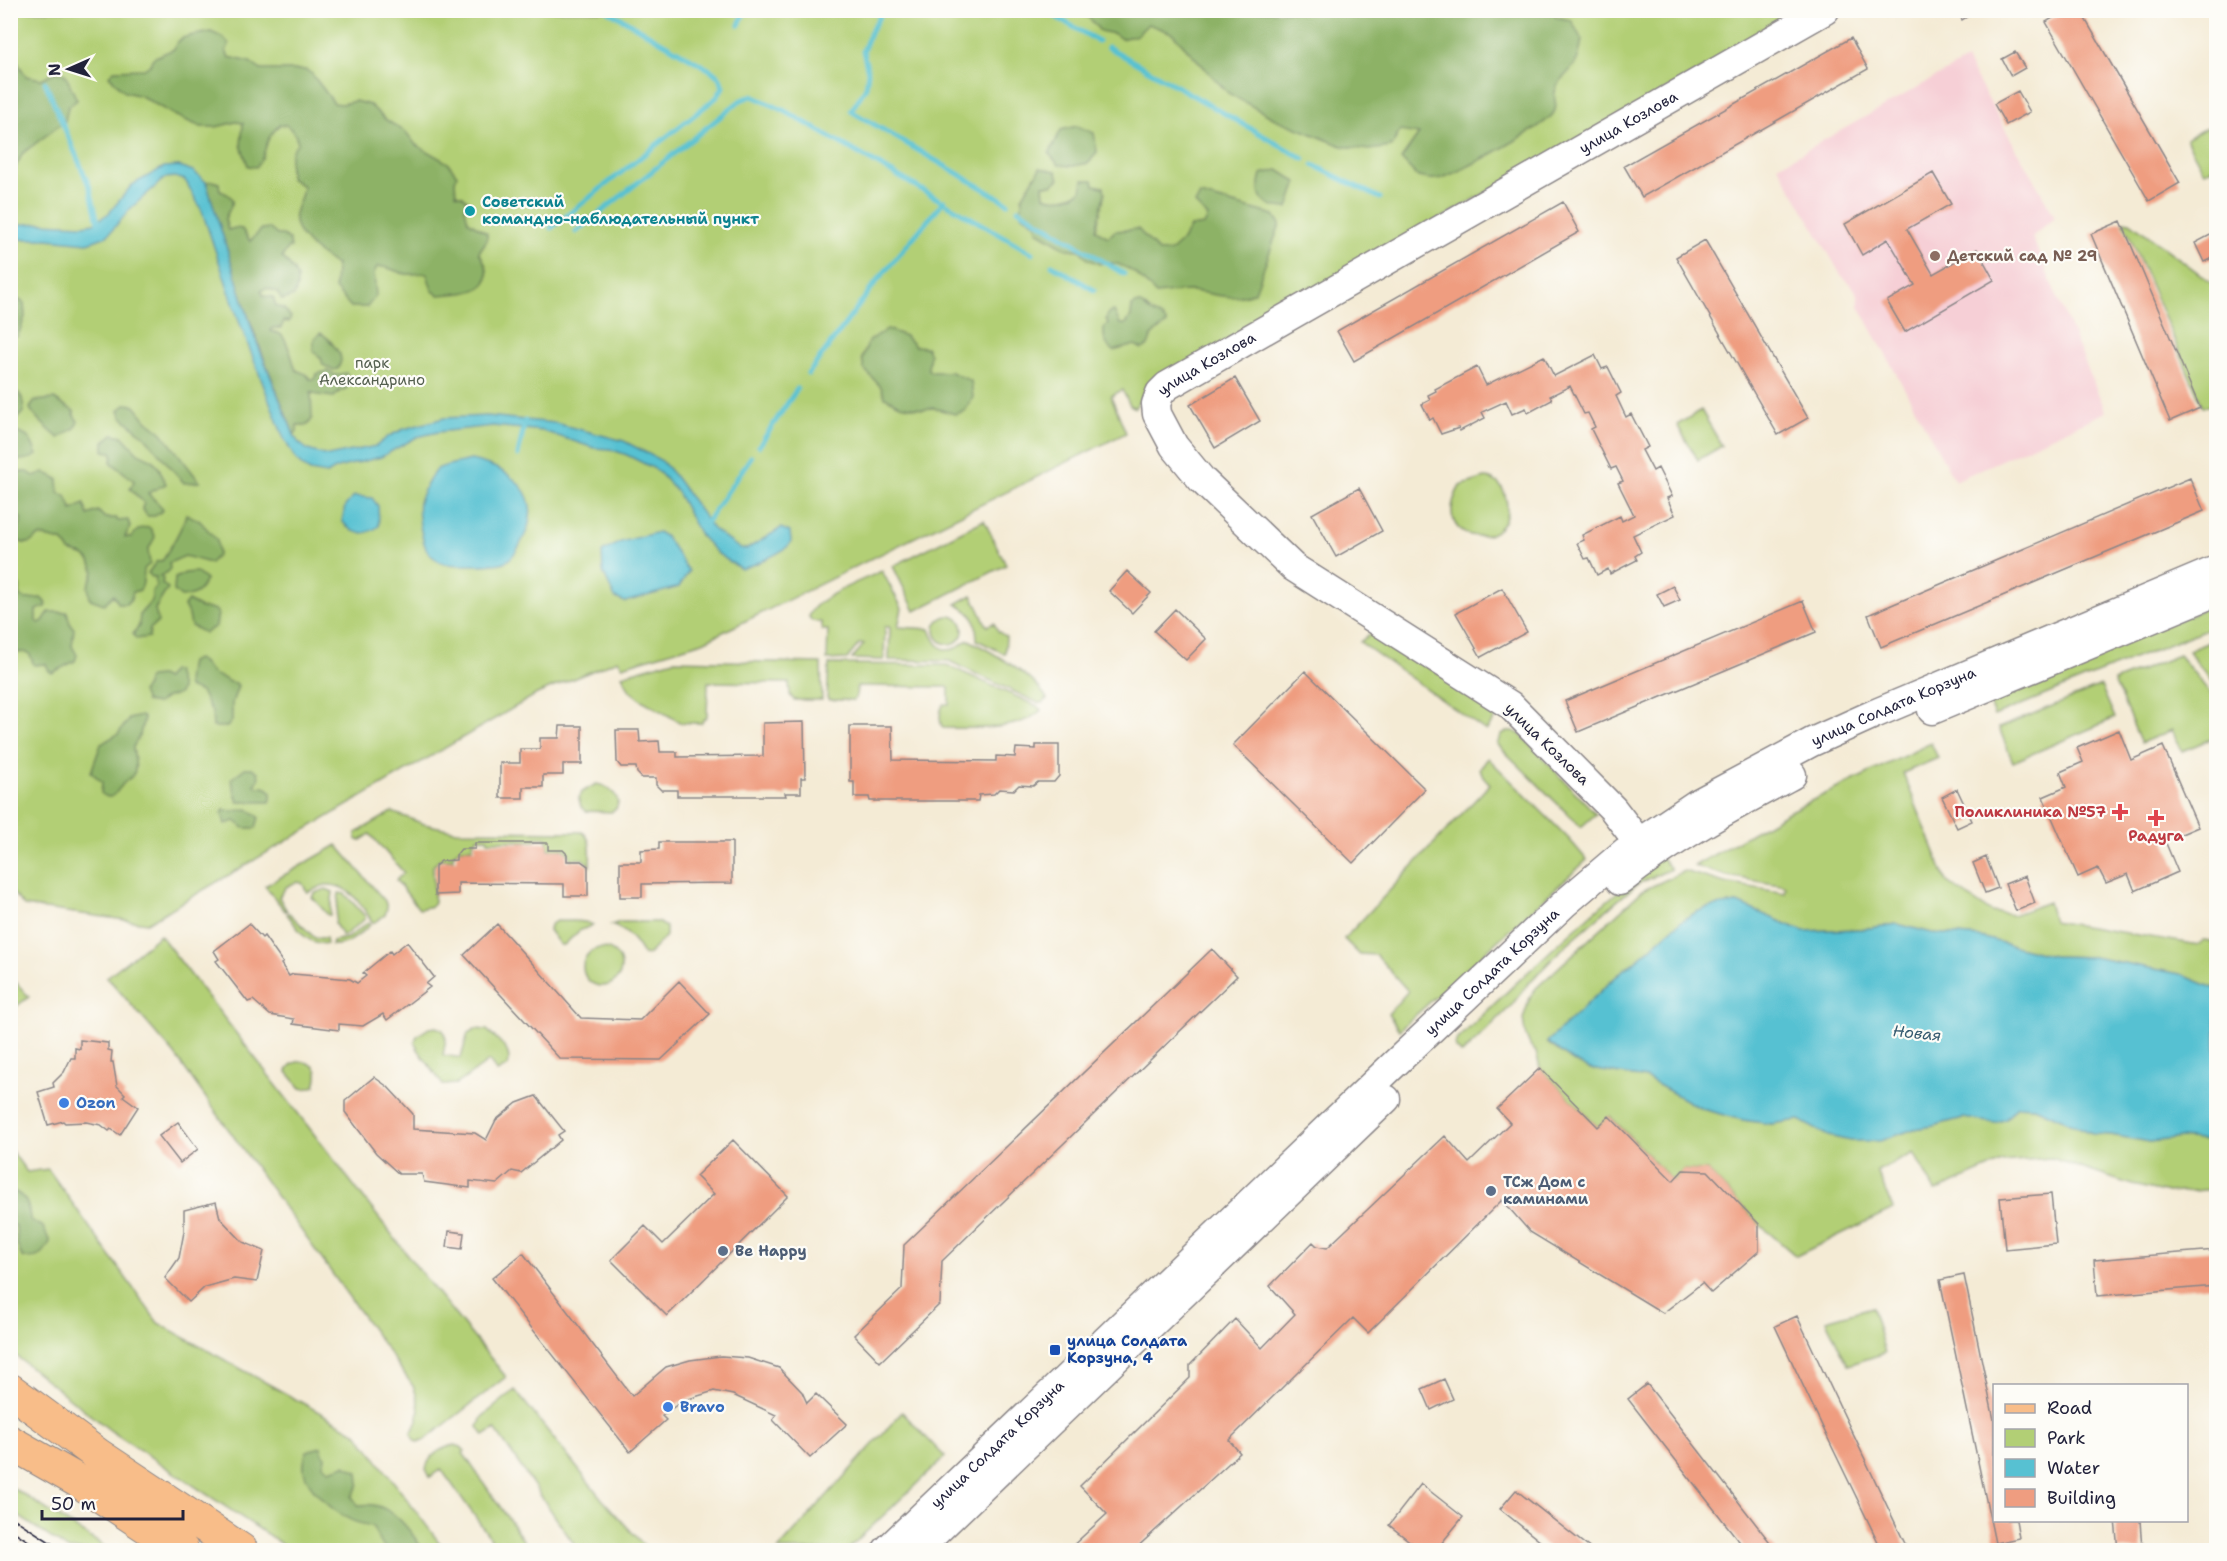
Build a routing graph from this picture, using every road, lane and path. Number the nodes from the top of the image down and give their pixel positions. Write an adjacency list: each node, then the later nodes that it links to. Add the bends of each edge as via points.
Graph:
1 (1825, 10): 4 (street, улица Козлова, via 1167,386 1156,404 1161,424 1188,466 1293,567 1510,705 1608,803)
2 (2217, 570): 4 (street, улица Солдата Корзуна, via 1812,742 1696,804)
3 (2217, 592): 4 (street, улица Солдата Корзуна, via 1882,731)
4 (1645, 849): 9 (street, улица Солдата Корзуна, via 1605,867 1557,910); 10 (street, улица Солдата Корзуна, via 1616,883)
5 (10, 1390): 8 (main road, via 98,1455)
6 (10, 1442): 7 (main road, via 80,1482)
7 (182, 1551)
8 (241, 1551)
9 (887, 1551)
10 (916, 1551)

